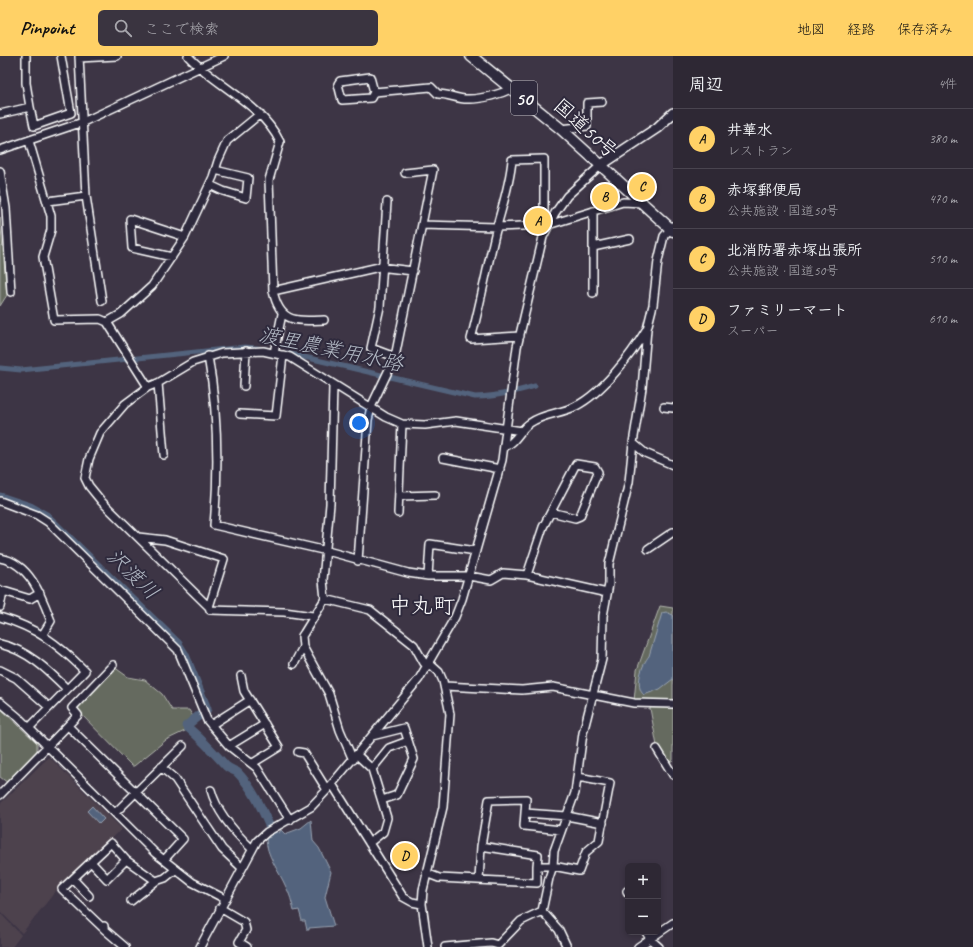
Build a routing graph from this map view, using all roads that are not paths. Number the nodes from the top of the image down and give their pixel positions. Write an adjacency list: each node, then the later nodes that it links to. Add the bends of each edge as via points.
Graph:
1 (26, 56): 12 (street, via 26,83)
2 (61, 56): 12 (street, via 71,113 34,126)
3 (116, 56): 6 (street)
4 (188, 56): 8 (street)
5 (471, 56): 9 (highway, 国道50号 / 50)
6 (79, 57): 16 (street)
7 (221, 57): 8 (street)
8 (199, 67): 15 (street); 16 (street)
9 (513, 88): 10 (street, via 469,100 438,94 431,87); 17 (highway, 国道50号 / 50)
10 (374, 92): 10 (street, via 371,98 342,100 338,84 340,80 370,77)
11 (602, 102): 17 (street, via 587,103 587,126)
12 (30, 107): 14 (street)
13 (673, 113): 20 (main road, via 661,125)
14 (0, 114)
15 (260, 114): 22 (street, via 227,141); 40 (street, via 280,142 269,180)
16 (83, 122): 18 (street); 25 (street)
17 (561, 129): 20 (highway, 国道50号 / 50)
18 (29, 141): 19 (street); 26 (street)
19 (1, 147)
20 (602, 165): 28 (highway, 国道50号 / 50); 31 (street, via 567,196)
21 (0, 170): 41 (street, via 7,215)
22 (215, 170): 24 (street); 24 (street, via 248,178 246,198)
23 (405, 173): 30 (street, via 433,170)
24 (210, 185): 34 (street, via 200,201)
25 (86, 196): 26 (street); 43 (street)
26 (48, 201): 46 (street, via 52,222 43,257 54,320 100,319)
27 (388, 202): 38 (street)
28 (642, 203): 29 (street, via 623,202); 33 (highway, 国道50号 / 50)
29 (593, 211): 31 (street); 36 (street)
30 (422, 225): 32 (street); 39 (street)
31 (546, 225): 32 (street); 32 (street, via 544,159 512,160); 48 (street)
32 (497, 227): 48 (street, via 471,339)
33 (672, 229): 47 (street, via 665,234 658,261 653,305)
34 (185, 237): 37 (street); 37 (street, via 130,219 132,248)
35 (630, 239): 36 (street)
36 (593, 247): 42 (street)
37 (172, 257): 46 (street, via 152,286 121,314)
38 (383, 267): 39 (street); 40 (street); 53 (street, via 380,307 371,348)
39 (412, 271): 53 (street)
40 (273, 291): 44 (street, via 276,305)
41 (11, 292)
42 (593, 293)
43 (102, 301)
44 (282, 314): 45 (street, via 296,320); 50 (street)
45 (324, 320)
46 (107, 322): 57 (street)
47 (647, 329): 64 (street, via 626,361 586,400 565,412 537,419); 65 (street, via 642,388)
48 (520, 336): 63 (street)
49 (246, 351): 50 (street); 52 (street); 55 (street)
50 (274, 351): 51 (street)
51 (283, 355): 56 (street, via 294,359); 61 (street, via 276,416)
52 (208, 356): 54 (street); 79 (street, via 213,381 218,446 214,525)
53 (395, 358): 58 (street)
54 (158, 383): 57 (street); 67 (street)
55 (244, 386)
56 (333, 386): 58 (street); 79 (street, via 332,480)
57 (148, 387): 77 (street, via 125,404 100,433 89,459 85,478 102,502)
58 (371, 407): 62 (street); 82 (street, via 366,430)
59 (664, 407): 60 (street)
60 (673, 408)
61 (240, 414)
62 (402, 424): 63 (street, via 425,425 456,421); 72 (street)
63 (506, 429): 64 (street); 66 (street)
64 (522, 431): 66 (street)
65 (633, 443): 69 (street, via 645,453); 88 (street, via 629,482 609,564)
66 (504, 447): 70 (street)
67 (164, 455)
68 (443, 458): 70 (street)
69 (673, 465)
70 (500, 469): 80 (street)
71 (435, 495): 72 (street)
72 (400, 496): 75 (street)
73 (0, 501): 110 (street, via 37,515 48,522 178,650)
74 (551, 512): 74 (street, via 576,464 595,467 598,472 580,516 575,518); 83 (street, via 543,527)
75 (398, 513)
76 (673, 532): 78 (street)
77 (138, 537): 91 (street); 91 (street, via 166,540 224,559)
78 (648, 549)
79 (326, 551): 82 (street); 89 (street, via 323,580)
80 (476, 551): 84 (street, via 430,544); 85 (street)
81 (0, 558): 87 (street, via 12,562 22,570)
82 (358, 561): 84 (street)
83 (527, 575): 85 (street, via 503,573 491,580); 88 (street)
84 (428, 576): 85 (street)
85 (469, 576): 99 (street, via 455,617)
86 (2, 591): 87 (street, via 30,599); 90 (street)
87 (40, 593): 94 (street, via 51,621)
88 (607, 593): 104 (street, via 603,616 602,659)
89 (325, 599): 92 (street); 99 (street, via 370,610 414,645 424,663)
90 (0, 607)
91 (210, 607): 92 (street, via 210,610 284,612)
92 (313, 616): 96 (street, via 302,636)
93 (0, 617): 94 (street)
94 (43, 634): 103 (street, via 85,671)
95 (0, 644): 103 (street, via 16,649 33,659)
96 (302, 647): 97 (street); 120 (street, via 329,694 340,730)
97 (294, 664)
98 (113, 665): 111 (street, via 72,708 78,715)
99 (428, 665): 102 (street, via 439,672); 113 (street)
100 (0, 670): 108 (street, via 16,678)
101 (241, 676): 105 (street, via 244,691)
102 (445, 686): 104 (street, via 522,690 553,687); 147 (street, via 450,714 445,791 440,822)
103 (67, 689): 108 (street)
104 (593, 696): 107 (street, via 634,703); 125 (street, via 583,733)
105 (250, 700): 109 (street); 110 (street)
106 (0, 702): 112 (street)
107 (673, 704)
108 (49, 707): 112 (street)
109 (265, 724): 117 (street); 121 (street, via 279,747)
110 (211, 725): 117 (street)
111 (68, 726): 115 (street); 128 (street)
112 (29, 728): 115 (street)
113 (372, 736): 114 (street, via 404,728); 120 (street)
114 (408, 741): 123 (street, via 389,748); 130 (street, via 414,759 397,795)
115 (48, 746): 129 (street); 131 (street)
116 (182, 746): 122 (street)
117 (229, 746): 121 (street)
118 (657, 749): 124 (street)
119 (298, 752): 126 (street, via 304,752)
120 (355, 757): 123 (street); 126 (street)
121 (253, 763): 134 (street)
122 (161, 767): 128 (street); 145 (street, via 175,780 222,849)
123 (372, 769): 130 (street)
124 (673, 775)
125 (578, 777): 133 (street); 135 (street, via 610,783)
126 (330, 787): 134 (street, via 311,807); 137 (street)
127 (211, 790): 139 (street, via 236,834)
128 (136, 792): 131 (street); 141 (street, via 183,839)
129 (0, 795)
130 (382, 800): 137 (street, via 387,818 383,832)
131 (115, 813): 141 (street)
132 (525, 813): 133 (street); 136 (street, via 524,826); 138 (street, via 526,800 490,800)
133 (567, 816): 135 (street); 136 (street)
134 (290, 820): 139 (street, via 267,832)
135 (603, 823): 144 (street, via 599,841 586,852 579,870)
136 (561, 830): 144 (street, via 554,851)
137 (369, 842): 154 (street, via 404,897)
138 (481, 846): 143 (street, via 538,855); 149 (street)
139 (252, 849): 145 (street)
140 (126, 860): 142 (street, via 107,879); 142 (street, via 111,843); 150 (street)
141 (164, 860): 146 (street)
142 (91, 862): 148 (street)
143 (537, 866): 144 (street); 149 (street, via 537,883)
144 (553, 866): 156 (street)
145 (242, 868): 152 (street)
146 (175, 870): 150 (street); 152 (street)
147 (426, 873): 149 (street, via 439,878); 154 (street)
148 (73, 879): 151 (street); 160 (street, via 62,889)
149 (479, 880)
150 (156, 881): 153 (street)
151 (89, 896)
152 (225, 899): 155 (street)
153 (131, 901)
154 (422, 904): 163 (street)
155 (220, 908): 161 (street); 162 (street, via 244,922 246,930 240,942)
156 (542, 911): 164 (street, via 521,921 498,945 491,943); 165 (street, via 559,930)
157 (673, 923): 159 (street)
158 (648, 935): 159 (street)
159 (650, 939): 166 (street); 167 (street)
160 (125, 947)
161 (200, 947)
162 (247, 947)
163 (428, 947)
164 (445, 947)
165 (567, 947)
166 (638, 947)
167 (659, 947)

